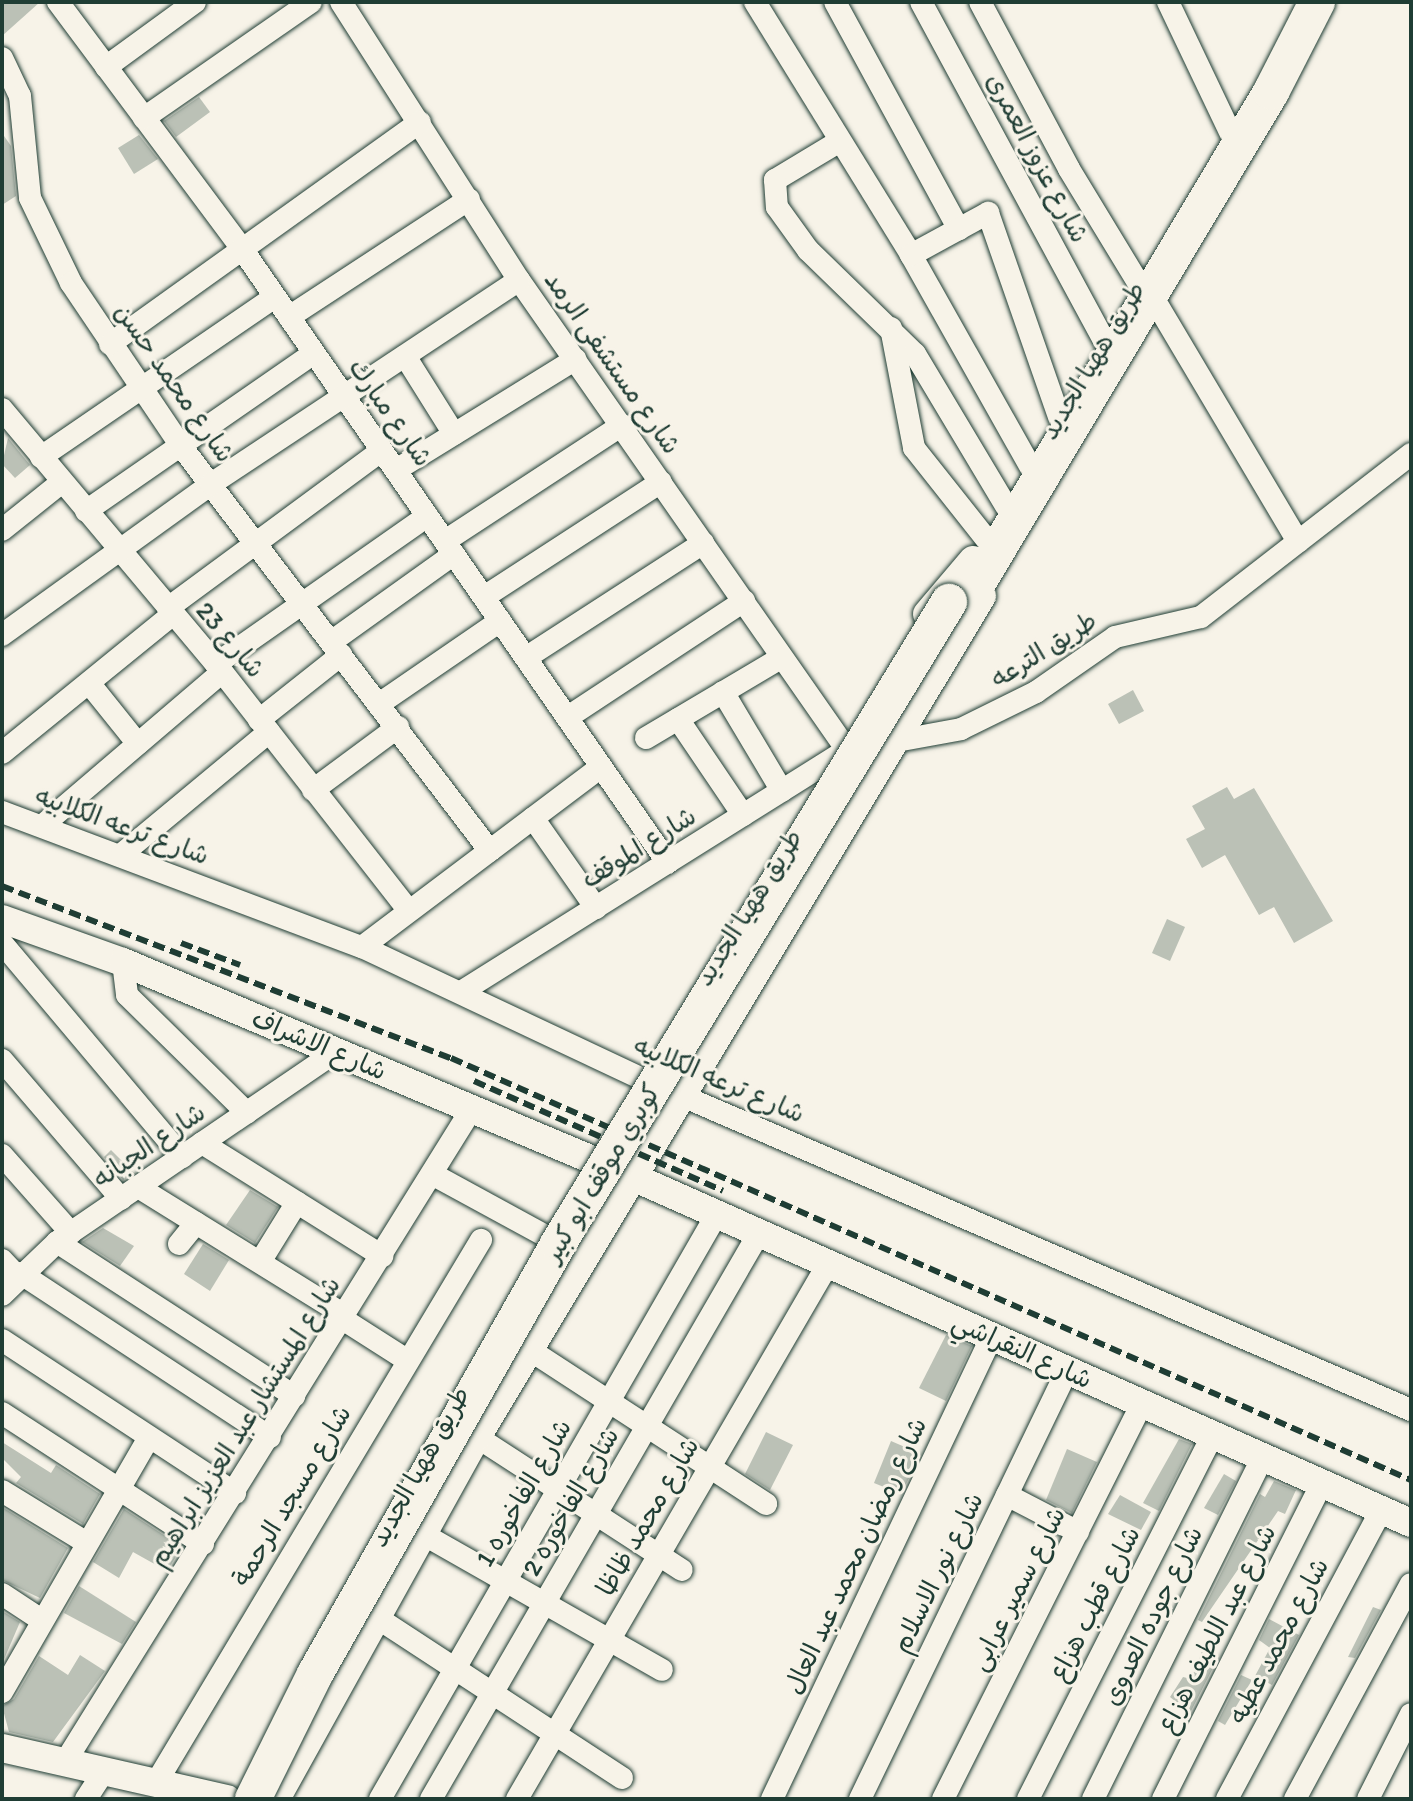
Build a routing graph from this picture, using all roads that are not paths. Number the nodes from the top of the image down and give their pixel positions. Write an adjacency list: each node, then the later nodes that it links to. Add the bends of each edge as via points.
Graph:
1 (58, 2): 13 (street, شارع مبارك)
2 (195, 2): 13 (street)
3 (311, 2): 14 (street)
4 (341, 2): 15 (street, شارع مستشفى الرمد)
5 (755, 2): 17 (street)
6 (835, 2): 19 (street)
7 (921, 2): 27 (street, شارع عزوز العمرى)
8 (980, 2): 23 (street, via 1069,169)
9 (1168, 2): 16 (street)
10 (1317, 2): 11 (main road, طريق ههيا الجديد)
11 (1294, 44): 16 (main road, طريق ههيا الجديد); 23 (main road, طريق ههيا الجديد)
12 (2, 58): 28 (street, شارع محمد حسن, via 20,96 30,198)
13 (106, 67): 14 (street, شارع مبارك)
14 (144, 118): 20 (street, شارع مبارك)
15 (420, 122): 18 (street, شارع مستشفى الرمد); 20 (street)
16 (1230, 132): 23 (main road, طريق ههيا الجديد)
17 (840, 141): 21 (street); 26 (street, via 786,169 775,180 773,196 808,250)
18 (469, 199): 22 (street, شارع مستشفى الرمد); 25 (street)
19 (959, 229): 21 (street); 34 (street, via 988,213)
20 (242, 249): 24 (street, شارع مبارك); 28 (street)
21 (911, 255): 42 (street)
22 (519, 280): 30 (street); 31 (street, شارع مستشفى الرمد)
23 (1145, 289): 27 (main road, طريق ههيا الجديد); 51 (street); 56 (main road, طريق ههيا الجديد)
24 (275, 297): 25 (street, شارع مبارك); 32 (street)
25 (289, 317): 29 (street, شارع مبارك)
26 (890, 324): 47 (street); 56 (street, via 914,448)
27 (1104, 341): 34 (main road, طريق ههيا الجديد)
28 (110, 344): 32 (street, شارع محمد حسن)
29 (314, 353): 33 (street, شارع مبارك); 38 (street)
30 (405, 356): 33 (street); 37 (street)
31 (576, 359): 36 (street, شارع مستشفى الرمد); 37 (street)
32 (140, 388): 38 (street, شارع محمد حسن); 41 (street)
33 (345, 397): 39 (street, شارع مبارك); 46 (street)
34 (1059, 417): 42 (main road, طريق ههيا الجديد)
35 (6, 423): 41 (street, شارع 23)
36 (622, 425): 45 (street, شارع مستشفى الرمد); 54 (street)
37 (454, 434): 43 (street)
38 (181, 446): 46 (street, شارع محمد حسن); 48 (street)
39 (381, 451): 43 (street, شارع مبارك); 52 (street)
40 (1411, 454): 51 (street, طريق الترعه)
41 (41, 457): 44 (street, شارع 23)
42 (1030, 466): 47 (main road, طريق ههيا الجديد)
43 (396, 470): 49 (street, شارع مبارك)
44 (62, 482): 48 (street, شارع 23); 50 (street)
45 (661, 482): 53 (street, شارع مستشفى الرمد); 57 (street)
46 (211, 484): 52 (street, شارع محمد حسن); 55 (street)
47 (1006, 506): 56 (main road, طريق ههيا الجديد)
48 (86, 511): 55 (street, شارع 23)
49 (427, 516): 54 (street, شارع مبارك); 59 (street)
50 (2, 530)
51 (1298, 542): 76 (street, طريق الترعه, via 1201,617 1115,637 1036,692 961,729)
52 (256, 543): 59 (street, شارع محمد حسن); 61 (street)
53 (703, 543): 58 (street, شارع مستشفى الرمد); 65 (street)
54 (449, 548): 57 (street, شارع مبارك); 64 (street)
55 (117, 549): 61 (street, شارع 23); 63 (street)
56 (983, 556): 60 (main road, كوبري موقف ابو كبير); 76 (street, طريق ههيا الجديد, via 973,615); 79 (street, طريق ههيا الجديد, via 929,611)
57 (484, 597): 62 (street, شارع مبارك)
58 (744, 601): 66 (street, شارع مستشفى الرمد); 71 (street)
59 (302, 603): 64 (street, شارع محمد حسن); 67 (street)
60 (955, 606): 178 (main road, كوبري موقف ابو كبير, bridge, via 558,1244 315,1674); 179 (main road, كوبري موقف ابو كبير, via 571,1252 328,1682)
61 (170, 612): 67 (street, شارع 23); 68 (street)
62 (500, 621): 65 (street, شارع مبارك); 70 (street)
63 (2, 635)
64 (336, 648): 70 (street, شارع محمد حسن); 73 (street)
65 (527, 657): 71 (street, شارع مبارك)
66 (781, 658): 69 (street); 79 (street, شارع مستشفى الرمد)
67 (219, 668): 73 (street, شارع 23); 77 (street)
68 (89, 683): 77 (street); 78 (street)
69 (723, 692): 72 (street); 82 (street)
70 (379, 704): 74 (street, شارع محمد حسن)
71 (568, 717): 80 (street, شارع مبارك)
72 (678, 719): 75 (street); 84 (street)
73 (264, 726): 81 (street, شارع 23); 88 (street)
74 (398, 727): 81 (street); 87 (street, شارع محمد حسن)
75 (646, 738)
76 (900, 739): 79 (street, طريق الترعه); 100 (street, طريق ههيا الجديد)
77 (138, 744): 86 (street)
78 (4, 746)
79 (847, 750): 82 (street, شارع الموقف); 99 (street, طريق ههيا الجديد)
80 (601, 767): 85 (street); 89 (street, شارع مبارك)
81 (313, 790): 91 (street, شارع 23)
82 (782, 791): 84 (street, شارع الموقف)
83 (2, 812): 86 (street, شارع ترعه الكلابيه)
84 (743, 815): 89 (street, شارع الموقف)
85 (533, 818): 87 (street); 90 (street)
86 (43, 825): 88 (street, شارع ترعه الكلابيه)
87 (490, 851): 91 (street)
88 (122, 854): 94 (street, شارع ترعه الكلابيه)
89 (668, 863): 90 (street, شارع الموقف)
90 (596, 908): 96 (street, شارع الموقف)
91 (409, 911): 94 (street)
92 (2, 919): 95 (street, شارع الاشراف)
93 (2, 943): 105 (street)
94 (362, 947): 96 (street, شارع ترعه الكلابيه)
95 (123, 962): 97 (street, شارع الاشراف); 102 (street, via 127,995)
96 (461, 992): 99 (street, شارع ترعه الكلابيه)
97 (336, 1052): 101 (street, شارع الاشراف); 102 (street, شارع الجبانه)
98 (2, 1060): 109 (street)
99 (643, 1079): 100 (street, شارع ترعه الكلابيه); 106 (street, طريق ههيا الجديد)
100 (683, 1093): 108 (street, طريق ههيا الجديد); 132 (street, شارع ترعه الكلابيه)
101 (471, 1110): 106 (street, شارع الاشراف); 107 (street, شارع المستشار عبد العزيز ابراهيم)
102 (247, 1113): 103 (street, شارع الجبانه)
103 (202, 1143): 105 (street, شارع الجبانه); 110 (street)
104 (2, 1155): 114 (street)
105 (182, 1157): 109 (street, شارع الجبانه)
106 (596, 1162): 108 (street, شارع الاشراف); 115 (street, طريق ههيا الجديد)
107 (432, 1174): 115 (street); 118 (street, شارع المستشار عبد العزيز ابراهيم)
108 (633, 1177): 111 (street, شارع النقراشي); 126 (street, طريق ههيا الجديد)
109 (129, 1193): 112 (street); 114 (street, شارع الجبانه)
110 (297, 1202): 118 (street); 119 (street)
111 (717, 1214): 113 (street, شارع النقراشي); 130 (street, شارع الفاخوره 1)
112 (196, 1223): 117 (street); 119 (street)
113 (759, 1233): 120 (street, شارع النقراشي); 134 (street, شارع الفاخوره 2)
114 (64, 1238): 121 (street, شارع الجبانه); 129 (street)
115 (551, 1239): 177 (street, طريق ههيا الجديد, via 339,1612)
116 (481, 1240): 127 (street, شارع مسجد الرحمة)
117 (179, 1244)
118 (382, 1256): 123 (street, شارع المستشار عبد العزيز ابراهيم)
119 (260, 1262): 123 (street)
120 (828, 1264): 124 (street, شارع النقراشي); 140 (street, شارع محمد ظاظا)
121 (13, 1270): 122 (street, شارع الجبانه); 137 (street)
122 (2, 1295)
123 (342, 1316): 127 (street); 129 (street, شارع المستشار عبد العزيز ابراهيم)
124 (991, 1338): 128 (street, شارع النقراشي); 184 (street, شارع رمضان محمد عبد العال)
125 (2, 1340): 136 (street)
126 (530, 1350): 130 (street); 138 (street, طريق ههيا الجديد)
127 (407, 1360): 174 (street, شارع مسجد الرحمة)
128 (1067, 1371): 131 (street, شارع النقراشي); 146 (street, شارع نور الاسلام)
129 (294, 1396): 137 (street, شارع المستشار عبد العزيز ابراهيم)
130 (609, 1401): 134 (street); 143 (street, شارع الفاخوره 1)
131 (1142, 1404): 135 (street, شارع النقراشي); 151 (street, شارع سمير عرابى)
132 (1411, 1410)
133 (2, 1413): 142 (street)
134 (647, 1426): 140 (street); 149 (street, شارع الفاخوره 2)
135 (1213, 1435): 139 (street, شارع النقراشي); 187 (street, شارع قطب هزاع)
136 (149, 1437): 142 (street); 145 (street)
137 (270, 1437): 145 (street, شارع المستشار عبد العزيز ابراهيم)
138 (477, 1437): 143 (street); 152 (street, طريق ههيا الجديد)
139 (1263, 1457): 141 (street, شارع النقراشي); 188 (street, شارع جوده العدوى)
140 (710, 1467): 147 (street); 155 (street, شارع محمد ظاظا)
141 (1322, 1483): 148 (street, شارع النقراشي); 189 (street, شارع عبد اللطيف هزاع)
142 (117, 1487): 153 (street); 154 (street)
143 (558, 1489): 149 (street); 157 (street, شارع الفاخوره 1)
144 (2, 1491): 153 (street)
145 (235, 1493): 154 (street, شارع المستشار عبد العزيز ابراهيم)
146 (1007, 1495): 151 (street); 185 (street, شارع نور الاسلام)
147 (766, 1504)
148 (1381, 1510): 150 (street, شارع النقراشي); 190 (street, شارع محمد عطيه)
149 (596, 1514): 155 (street); 160 (street, شارع الفاخوره 2)
150 (1411, 1523)
151 (1078, 1532): 186 (street, شارع سمير عرابى)
152 (421, 1533): 157 (street); 161 (street, طريق ههيا الجديد)
153 (84, 1541): 162 (street)
154 (203, 1544): 171 (street, شارع المستشار عبد العزيز ابراهيم)
155 (659, 1555): 156 (street); 163 (street, شارع محمد ظاظا)
156 (682, 1570)
157 (505, 1581): 160 (street); 164 (street, شارع الفاخوره 1)
158 (1411, 1584): 191 (street)
159 (2, 1594): 162 (street)
160 (544, 1603): 163 (street); 167 (street, شارع الفاخوره 2)
161 (376, 1617): 164 (street); 180 (street, طريق ههيا الجديد)
162 (40, 1619): 166 (street)
163 (609, 1640): 165 (street); 169 (street, شارع محمد ظاظا)
164 (455, 1669): 167 (street); 181 (street, شارع الفاخوره 1)
165 (662, 1670)
166 (2, 1692)
167 (492, 1693): 169 (street); 182 (street, شارع الفاخوره 2)
168 (1411, 1714): 192 (street)
169 (555, 1734): 173 (street); 183 (street, شارع محمد ظاظا)
170 (2, 1748): 171 (street)
171 (65, 1762): 172 (street)
172 (104, 1771): 174 (street); 175 (street)
173 (622, 1778)
174 (166, 1789): 176 (street)
175 (86, 1799)
176 (227, 1799)
177 (245, 1799)
178 (253, 1799)
179 (270, 1799)
180 (276, 1799)
181 (380, 1799)
182 (431, 1799)
183 (517, 1799)
184 (772, 1799)
185 (860, 1799)
186 (943, 1799)
187 (1028, 1799)
188 (1093, 1799)
189 (1163, 1799)
190 (1227, 1799)
191 (1295, 1799)
192 (1368, 1799)

